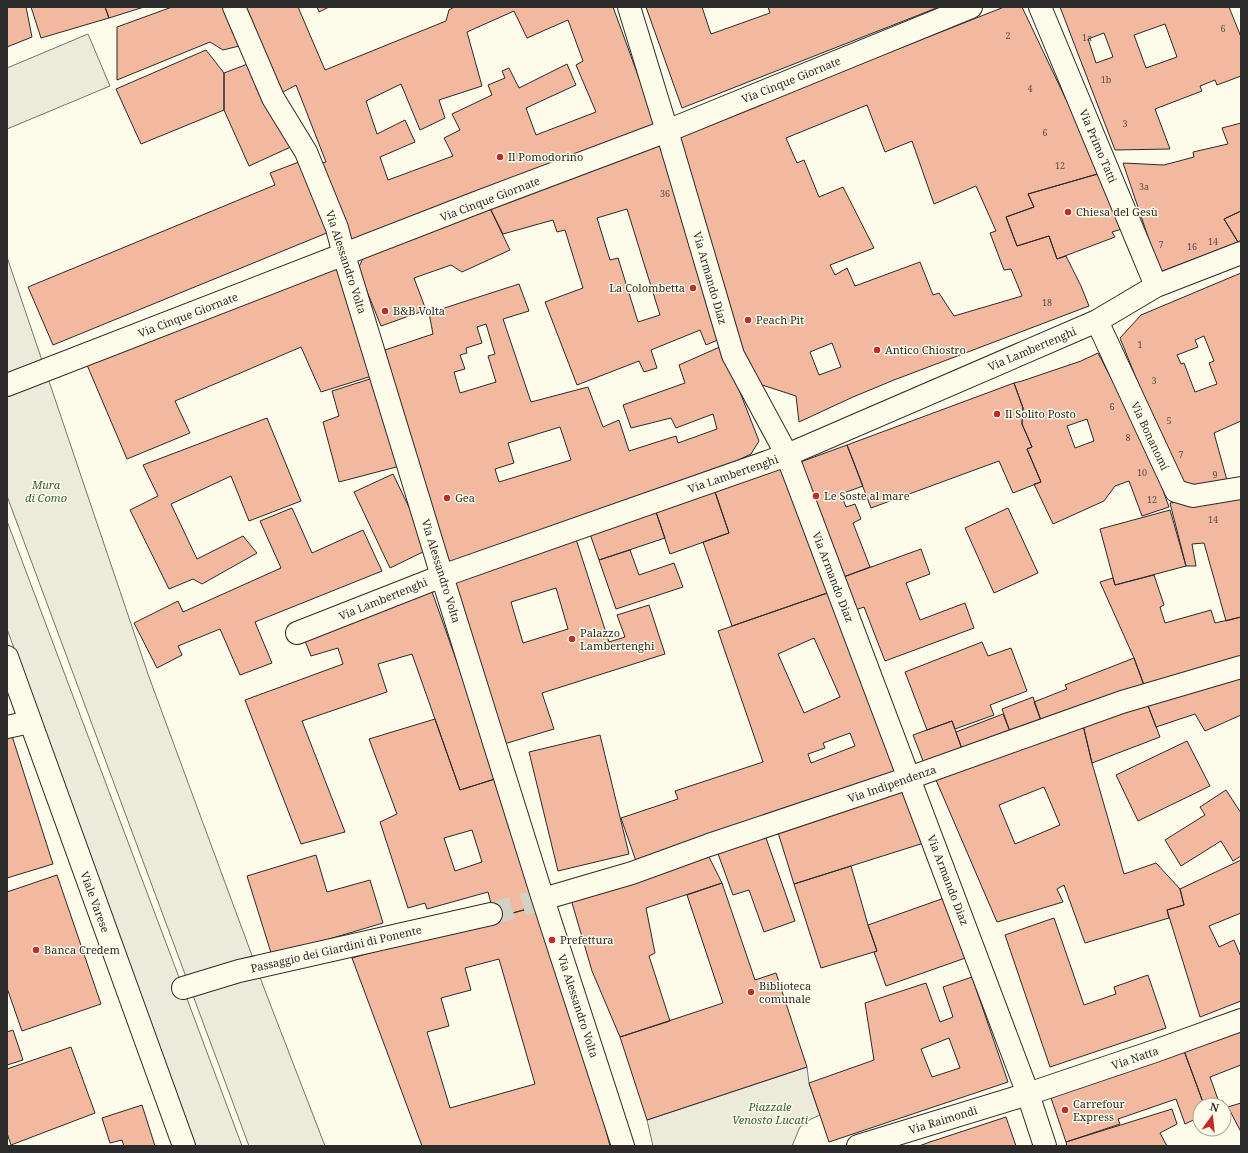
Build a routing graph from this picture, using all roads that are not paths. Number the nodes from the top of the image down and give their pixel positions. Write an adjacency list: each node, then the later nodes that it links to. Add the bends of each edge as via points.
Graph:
1 (234, 7): 7 (street, Via Alessandro Volta, via 273,98 306,152 337,228)
2 (629, 7): 5 (street, Via Armando Diaz)
3 (970, 7): 5 (street, Via Cinque Giornate)
4 (1040, 7): 8 (street, Via Primo Tatti)
5 (667, 131): 7 (street, Via Cinque Giornate); 11 (street, Via Armando Diaz, via 733,355)
6 (1241, 254): 8 (street, Via Lambertenghi)
7 (344, 255): 10 (street, Via Cinque Giornate); 13 (street, Via Alessandro Volta)
8 (1156, 286): 9 (street, Via Lambertenghi)
9 (1097, 321): 11 (street, Via Lambertenghi); 12 (street, Via Bonanomi, via 1176,491 1193,496)
10 (7, 385)
11 (787, 455): 13 (street, Via Lambertenghi); 19 (street, Via Armando Diaz)
12 (1241, 488)
13 (442, 576): 14 (street, Via Lambertenghi); 20 (street, Via Alessandro Volta)
14 (297, 633)
15 (7, 658): 17 (street, Viale Varese)
16 (1241, 667): 19 (street, Via Indipendenza, via 1122,702)
17 (30, 722): 18 (street); 25 (street, Viale Varese)
18 (7, 727)
19 (909, 778): 20 (street, Via Indipendenza, via 632,873); 24 (street, Via Armando Diaz)
20 (543, 899): 26 (street, Via Alessandro Volta)
21 (491, 914): 22 (street, Passaggio dei Giardini di Ponente, via 239,971)
22 (183, 988)
23 (1241, 1020): 24 (street, Via Natta)
24 (1028, 1094): 27 (street, Via Raimondi); 28 (street, Via Armando Diaz)
25 (184, 1146)
26 (624, 1146)
27 (858, 1146)
28 (1045, 1146)

